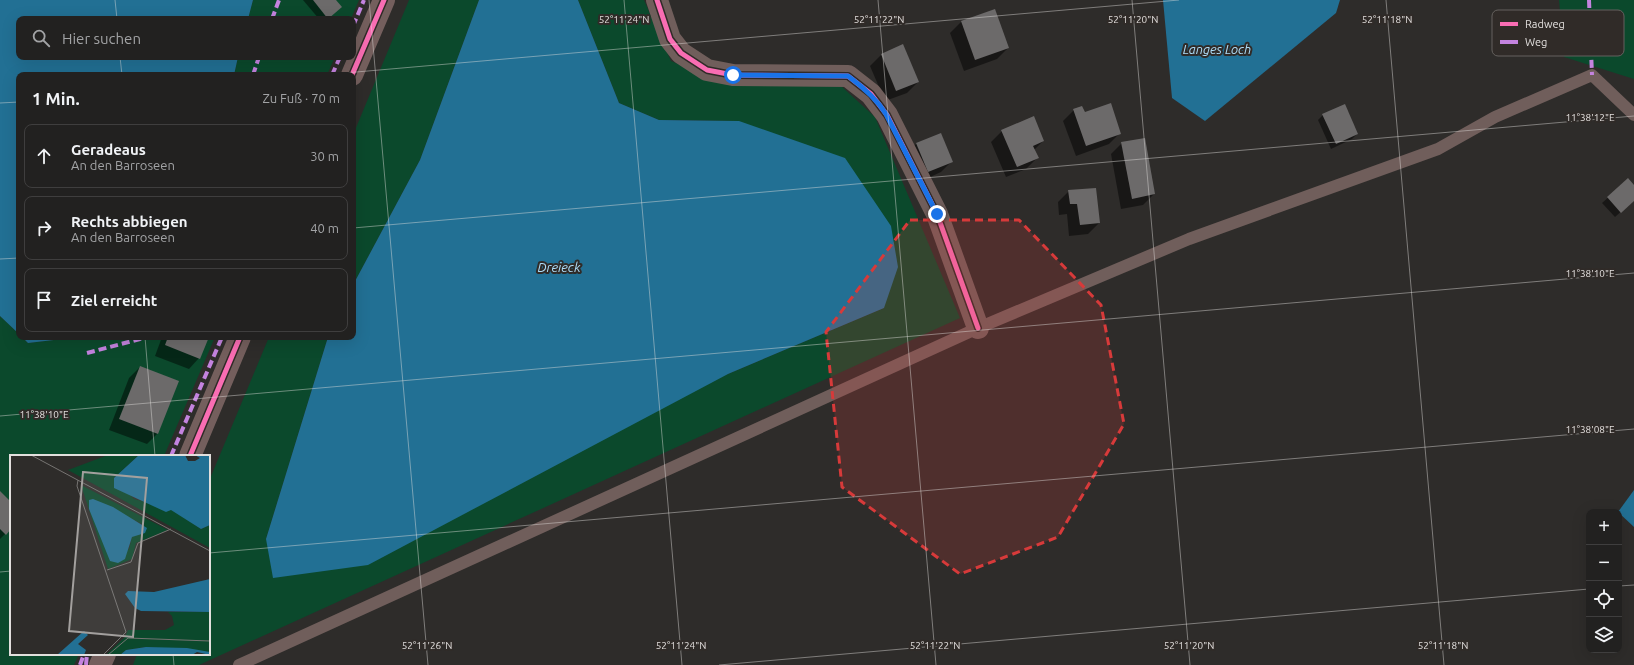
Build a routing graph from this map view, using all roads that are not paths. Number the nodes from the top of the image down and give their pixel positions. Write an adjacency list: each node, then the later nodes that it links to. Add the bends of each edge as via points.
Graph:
1 (384, 0): 3 (street)
2 (658, 0): 5 (street, via 670,39 681,53 706,70 733,75 848,76 871,94 886,114 937,214)
3 (353, 72)
4 (1634, 115): 5 (lane, via 1592,75 1495,117 1438,149 1189,239)
5 (978, 328): 10 (lane)
6 (239, 340): 7 (street)
7 (190, 455)
8 (105, 655): 9 (street)
9 (100, 665)
10 (239, 665)

